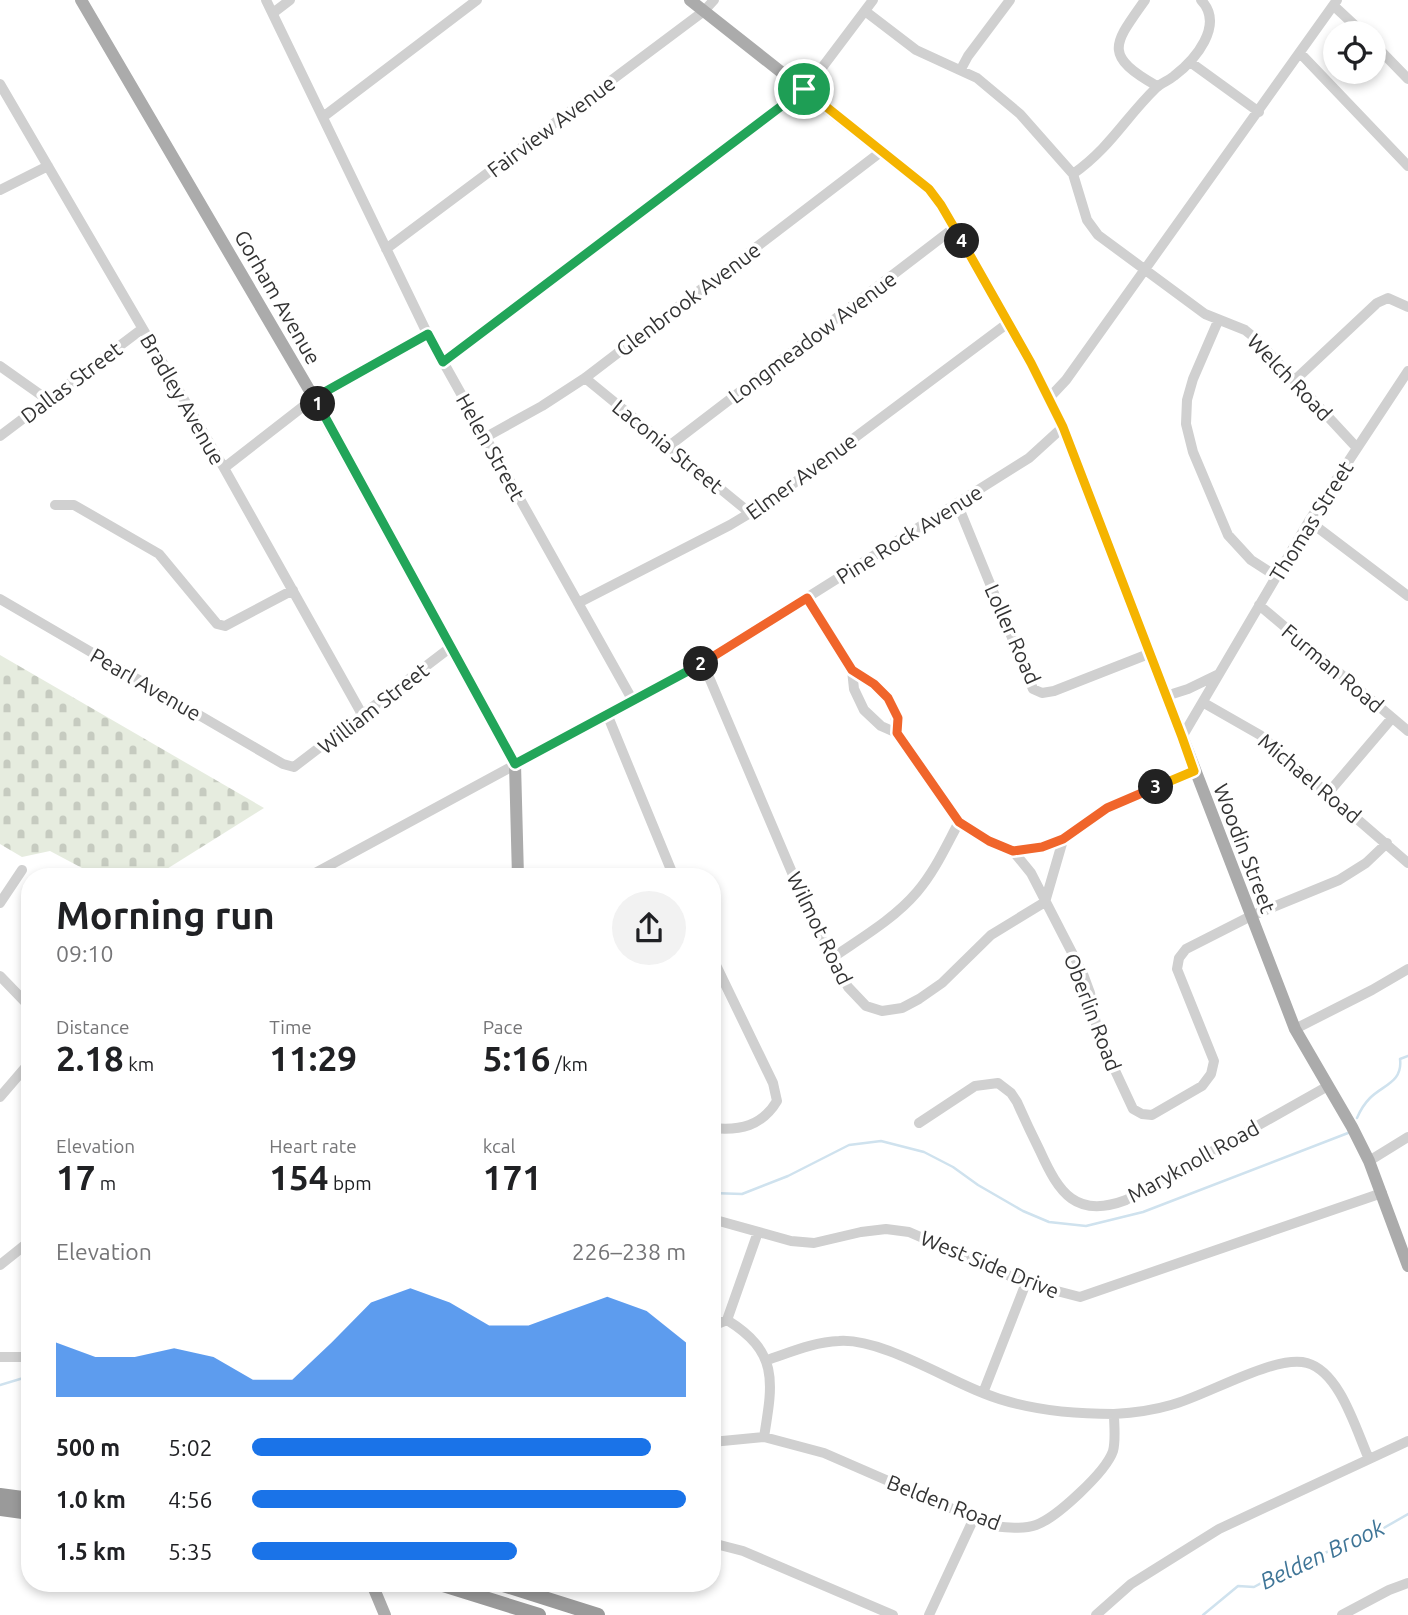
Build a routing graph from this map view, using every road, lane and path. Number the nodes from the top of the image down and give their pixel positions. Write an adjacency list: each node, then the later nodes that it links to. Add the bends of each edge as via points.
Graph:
1 (81, 0): 45 (main road, Gorham Avenue)
2 (266, 0): 14 (street, Helen Street)
3 (290, 0): 14 (street)
4 (477, 0): 25 (street)
5 (690, 0): 12 (main road, Woodin Street)
6 (714, 0): 12 (street, Fairview Avenue)
7 (873, 0): 13 (street)
8 (1010, 0): 19 (street)
9 (1145, 0): 22 (street, via 1123,31 1117,50)
10 (1200, 0): 18 (street, via 1209,9 1208,32)
11 (1335, 3): 15 (street); 16 (street)
12 (704, 11): 23 (main road, Woodin Street); 32 (street, Fairview Avenue)
13 (865, 11): 19 (street, via 916,50); 23 (street)
14 (273, 13): 25 (street, Helen Street)
15 (1352, 21)
16 (1300, 53): 24 (street); 28 (street)
17 (1386, 56): 20 (street)
18 (1189, 62): 22 (street); 24 (street)
19 (961, 69): 29 (street, via 1012,106)
20 (1408, 79)
21 (0, 84): 27 (street, Bradley Avenue)
22 (1157, 86): 29 (street, via 1106,148)
23 (804, 89): 26 (main road, Woodin Street); 39 (street)
24 (1259, 112): 33 (street)
25 (323, 117): 32 (street, Helen Street)
26 (882, 150): 31 (main road, Woodin Street, via 929,189); 42 (street, Glenbrook Avenue)
27 (48, 166): 30 (street); 37 (street, Bradley Avenue)
28 (1408, 166)
29 (1073, 174): 33 (street, Welch Road, via 1091,228)
30 (0, 190)
31 (954, 228): 36 (main road, Woodin Street); 50 (street, Longmeadow Avenue)
32 (386, 250): 38 (street, Helen Street)
33 (1144, 271): 35 (street, Welch Road); 44 (street)
34 (1408, 307): 43 (street, via 1388,298 1377,303)
35 (1218, 321): 43 (street, Welch Road, via 1251,334); 57 (street, via 1186,400 1186,424 1228,535 1251,560)
36 (1008, 323): 44 (main road, Woodin Street); 55 (street, Elmer Avenue)
37 (142, 329): 46 (street, Dallas Street); 52 (street, Bradley Avenue)
38 (428, 334): 39 (street, Helen Street); 45 (street)
39 (443, 362): 49 (street, Helen Street)
40 (0, 366): 46 (street)
41 (1408, 371): 51 (street, Thomas Street)
42 (585, 378): 49 (street, Glenbrook Avenue); 50 (street, Laconia Street)
43 (1296, 379): 51 (street, Welch Road)
44 (1050, 397): 47 (main road, Woodin Street)
45 (314, 398): 52 (street); 64 (main road, Gorham Avenue)
46 (48, 400): 48 (street, Dallas Street)
47 (1063, 427): 53 (street, Pine Rock Avenue, via 1029,458); 65 (main road, Woodin Street)
48 (0, 436)
49 (486, 437): 62 (street, Helen Street)
50 (669, 446): 55 (street, Laconia Street)
51 (1357, 448): 56 (street, Thomas Street)
52 (224, 468): 58 (street, Bradley Avenue)
53 (957, 503): 60 (street, Pine Rock Avenue); 65 (street, Loller Road, via 1033,689 1054,691)
54 (55, 505): 58 (street, via 74,505 159,554 217,624 225,625)
55 (750, 513): 62 (street, Elmer Avenue)
56 (1309, 521): 57 (street, Thomas Street); 59 (street)
57 (1276, 576): 63 (street, Thomas Street)
58 (293, 590): 73 (street, Bradley Avenue)
59 (1408, 596)
60 (807, 598): 66 (street, Pine Rock Avenue); 67 (street, Oberlin Road)
61 (0, 599): 79 (street, Pearl Avenue)
62 (578, 603): 70 (street, Helen Street)
63 (1259, 606): 68 (street, Thomas Street); 74 (street, Furman Road)
64 (451, 647): 73 (street, William Street); 78 (main road, Gorham Avenue)
65 (1151, 653): 69 (main road, Woodin Street)
66 (703, 663): 70 (street, Pine Rock Avenue); 94 (street, Wilmot Road)
67 (852, 670): 76 (street, Oberlin Road, via 864,710); 76 (street, Oberlin Road, via 888,698 898,718)
68 (1219, 674): 69 (street); 71 (street, Thomas Street)
69 (1166, 696): 77 (main road, Woodin Street)
70 (633, 701): 72 (street, Pine Rock Avenue)
71 (1204, 703): 77 (street, Thomas Street); 81 (street, Michael Road, via 1260,735)
72 (607, 714): 78 (street, Pine Rock Avenue); 89 (street)
73 (363, 716): 79 (street, William Street)
74 (1392, 718): 75 (street, Furman Road); 81 (street)
75 (1408, 731)
76 (897, 733): 82 (street, Oberlin Road)
77 (1182, 737): 80 (main road, Woodin Street)
78 (515, 764): 87 (street, Pine Rock Avenue); 88 (main road)
79 (294, 767)
80 (1194, 771): 83 (street, via 1107,808); 93 (main road, Woodin Street)
81 (1329, 792): 84 (street, Michael Road)
82 (959, 822): 85 (street, Oberlin Road); 94 (street, via 917,892)
83 (1063, 839): 85 (street); 91 (street)
84 (1387, 843): 86 (street, Michael Road); 93 (street, Oberlin Road, via 1339,880)
85 (1013, 851): 91 (street, Oberlin Road, via 1031,873)
86 (1408, 863)
87 (325, 868)
88 (514, 868)
89 (670, 868)
90 (21, 872): 92 (street)
91 (1045, 902): 93 (street, Oberlin Road, via 1083,974 1098,1034 1133,1109 1152,1115 1202,1087 1214,1061 1177,969 1179,958 1186,949); 94 (street, Wilmot Road, via 990,935 942,983 902,1008 882,1011 866,1006 848,987)
92 (0, 903)
93 (1251, 916): 99 (main road, Woodin Street)
94 (832, 958)
95 (1408, 969): 99 (street)
96 (0, 976): 98 (street)
97 (721, 976): 104 (street, via 773,1083 777,1101 757,1124)
98 (21, 998)
99 (1295, 1029): 101 (main road, Woodin Street)
100 (21, 1072): 102 (street)
101 (1328, 1086): 103 (street, Maryknoll Road, via 1126,1200 1093,1207 1075,1201 1059,1188 1017,1102 998,1083 975,1086); 106 (main road, Woodin Street)
102 (0, 1097)
103 (919, 1123)
104 (721, 1128)
105 (1408, 1138): 106 (street)
106 (1369, 1161): 107 (main road, Woodin Street)
107 (1382, 1192): 112 (main road, Woodin Street); 113 (street, West Side Drive, via 1080,1297)
108 (721, 1222): 109 (street, West Side Drive)
109 (758, 1232): 113 (street, West Side Drive, via 814,1243 886,1229 909,1232); 114 (street)
110 (21, 1248): 111 (street)
111 (0, 1265)
112 (1408, 1266)
113 (1027, 1283): 119 (street)
114 (727, 1320): 115 (street); 118 (street, via 744,1330)
115 (721, 1322)
116 (0, 1357): 117 (street)
117 (21, 1357)
118 (767, 1360): 119 (street, via 820,1343 867,1343); 121 (street, via 770,1380)
119 (983, 1393): 120 (street, via 1025,1405)
120 (1114, 1414): 124 (street, via 1171,1405 1261,1370 1288,1362 1307,1363 1321,1370 1337,1388); 129 (street, Belden Road, via 1114,1448 1109,1461 1054,1514 1036,1525 1015,1528 992,1526)
121 (764, 1437): 122 (street, Belden Road); 129 (street, Belden Road, via 824,1453)
122 (721, 1441)
123 (1408, 1441): 124 (street)
124 (1369, 1458): 140 (street, via 1185,1548 1131,1584)
125 (0, 1495): 126 (highway)
126 (21, 1498)
127 (0, 1509): 128 (highway)
128 (21, 1512)
129 (974, 1518): 139 (street)
130 (721, 1545): 138 (street)
131 (1408, 1583): 141 (street)
132 (375, 1592): 135 (main road)
133 (466, 1592): 136 (highway)
134 (525, 1592): 137 (highway)
135 (385, 1615)
136 (539, 1615)
137 (598, 1615)
138 (893, 1615)
139 (929, 1615)
140 (1096, 1615)
141 (1342, 1615)

